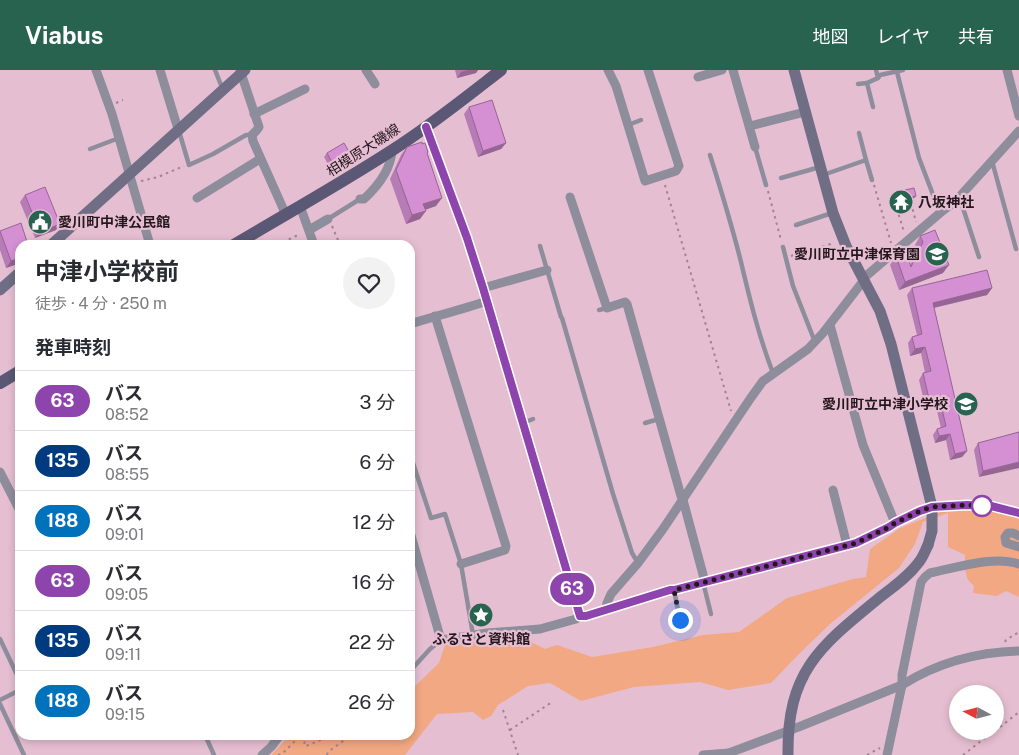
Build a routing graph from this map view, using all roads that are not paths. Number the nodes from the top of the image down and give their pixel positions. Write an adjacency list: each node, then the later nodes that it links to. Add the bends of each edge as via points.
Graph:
1 (96, 70): 35 (street)
2 (160, 70): 31 (street)
3 (215, 70): 22 (lane)
4 (366, 70): 19 (street)
5 (608, 70): 28 (street)
6 (648, 70): 28 (street, via 678,166 676,171 645,181)
7 (722, 70): 16 (street, via 709,78)
8 (733, 70): 29 (street)
9 (794, 70): 24 (street)
10 (876, 70): 17 (lane)
11 (903, 70): 15 (lane)
12 (1007, 70): 26 (street)
13 (242, 71): 22 (street); 25 (street)
14 (496, 72): 30 (main road, 相模原大磯線)
15 (898, 72): 17 (lane); 56 (lane, via 919,158)
16 (698, 77)
17 (878, 78): 18 (lane)
18 (867, 83): 20 (lane); 23 (lane)
19 (374, 84)
20 (858, 84)
21 (299, 88): 25 (street)
22 (222, 90): 31 (street)
23 (873, 108)
24 (805, 112): 29 (street); 44 (street)
25 (254, 114): 34 (street, via 259,127)
26 (1019, 116)
27 (641, 120): 28 (lane)
28 (628, 125)
29 (750, 126): 36 (street)
30 (426, 127): 38 (main road, 相模原大磯線); 74 (street)
31 (178, 129): 34 (lane, via 188,164); 46 (street)
32 (1019, 131): 42 (street)
33 (859, 133): 41 (lane)
34 (252, 135): 40 (street)
35 (119, 138): 37 (lane); 46 (street)
36 (755, 147): 49 (lane)
37 (90, 149)
38 (392, 150): 51 (street, via 386,173 377,187); 54 (main road, 相模原大磯線)
39 (710, 154): 81 (lane, via 753,313)
40 (260, 159): 50 (street); 57 (street)
41 (866, 160): 44 (lane); 48 (lane)
42 (992, 161): 52 (street); 62 (lane)
43 (784, 170): 45 (lane)
44 (821, 171): 45 (lane); 55 (street)
45 (786, 177): 47 (lane)
46 (131, 178): 63 (street); 64 (street)
47 (781, 178)
48 (872, 180)
49 (766, 185)
50 (197, 198)
51 (360, 199): 58 (lane)
52 (958, 199): 56 (street); 70 (lane)
53 (574, 201): 85 (street, via 603,309 627,304)
54 (300, 206): 57 (main road, 相模原大磯線); 60 (street)
55 (833, 213): 59 (lane); 73 (street)
56 (940, 213): 73 (street)
57 (286, 215): 65 (main road, 相模原大磯線)
58 (328, 219): 60 (street)
59 (796, 225)
60 (309, 230): 66 (street)
61 (1019, 236): 62 (lane)
62 (1013, 239): 69 (lane)
63 (56, 240)
64 (149, 240)
65 (244, 240)
66 (312, 240)
67 (540, 246): 71 (lane)
68 (784, 247): 80 (lane, via 793,286)
69 (1016, 249)
70 (979, 257)
71 (547, 270): 74 (street); 100 (lane, via 613,494)
72 (15, 276): 75 (street)
73 (864, 280): 79 (street); 93 (street, via 891,344)
74 (483, 288): 76 (street)
75 (0, 290)
76 (487, 301): 77 (street); 86 (street)
77 (436, 316): 78 (street); 101 (street, via 506,546 506,550)
78 (415, 322)
79 (830, 325): 80 (street); 95 (street, via 863,445)
80 (815, 342): 81 (street)
81 (773, 373): 91 (street, via 763,381)
82 (15, 374): 83 (main road)
83 (0, 383)
84 (533, 419): 86 (lane)
85 (659, 419): 87 (lane); 91 (street)
86 (523, 423): 107 (street)
87 (645, 423)
88 (415, 469): 101 (lane, via 431,518 445,514)
89 (0, 472): 92 (street)
90 (832, 496): 97 (street)
91 (683, 500): 100 (street); 103 (street)
92 (15, 503)
93 (932, 507): 94 (street, via 991,506); 95 (street); 127 (street, bridge, via 932,531 920,561 905,578 840,631 805,671 790,717)
94 (1019, 513)
95 (895, 523): 97 (street)
96 (1019, 536): 98 (street, via 1008,533 1005,537 1006,543)
97 (847, 545): 103 (street)
98 (1019, 547)
99 (415, 549): 111 (street)
100 (638, 563): 105 (street, via 611,594)
101 (461, 564): 109 (lane)
102 (1019, 564): 115 (street, via 988,561 930,573 925,577 915,609)
103 (704, 582): 104 (street); 106 (lane)
104 (674, 590): 105 (street); 108 (lane)
105 (606, 609): 107 (street)
106 (709, 612)
107 (580, 616): 109 (street, via 540,630)
108 (680, 620)
109 (473, 635): 111 (street)
110 (0, 639): 114 (lane)
111 (441, 640): 113 (lane)
112 (1019, 651): 115 (street, via 953,661)
113 (415, 666)
114 (15, 670)
115 (902, 685): 122 (street); 128 (street)
116 (15, 693): 117 (lane)
117 (0, 702): 118 (lane)
118 (15, 735)
119 (17, 740): 123 (lane)
120 (207, 740): 124 (lane)
121 (276, 740): 125 (street)
122 (729, 754): 126 (street)
123 (24, 755)
124 (214, 755)
125 (262, 755)
126 (704, 755)
127 (788, 755)
128 (887, 755)

